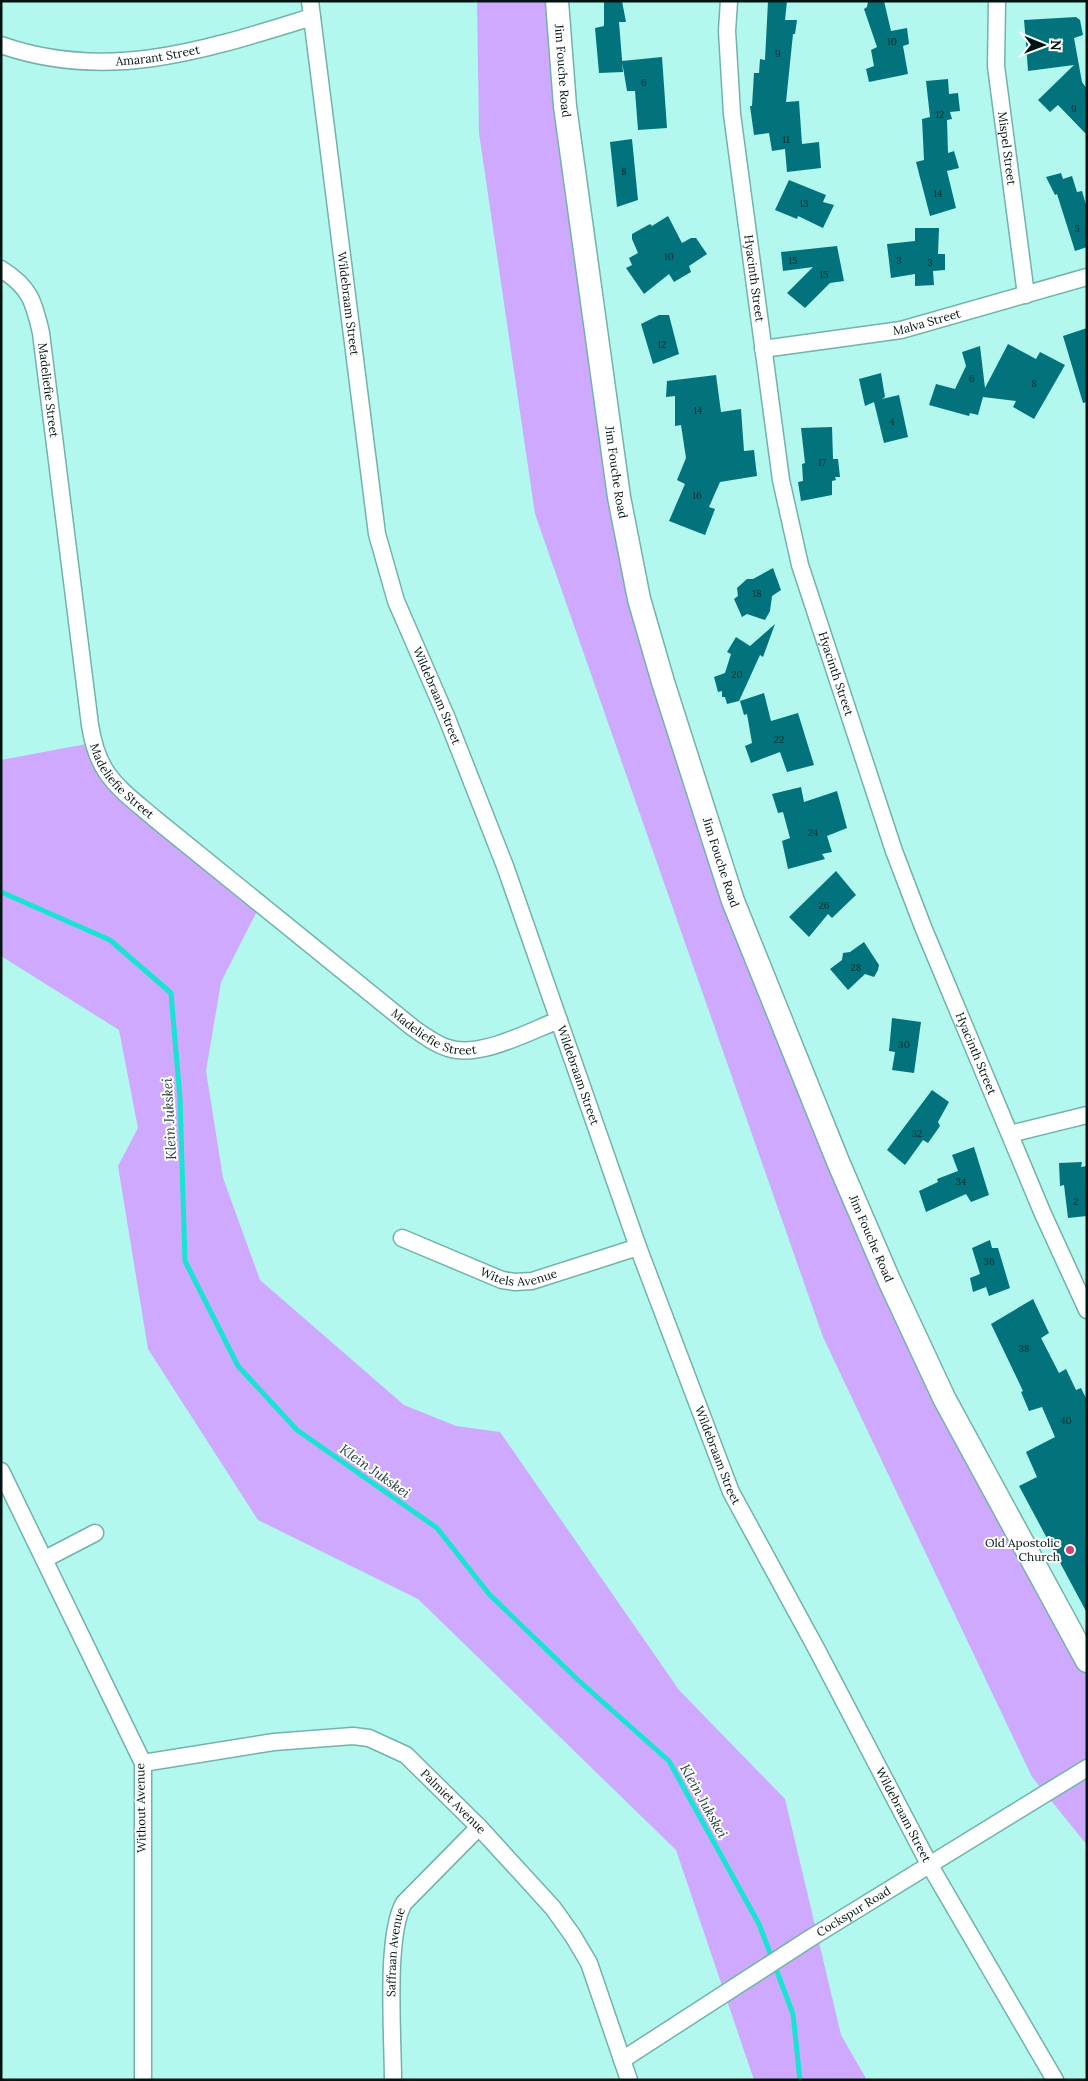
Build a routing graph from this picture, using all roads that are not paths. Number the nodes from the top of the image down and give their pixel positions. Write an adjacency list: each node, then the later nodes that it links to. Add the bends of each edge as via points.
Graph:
1 (557, 1): 19 (street, Jim Fouche Road, via 565,106 619,497 637,591 663,682 733,901 889,1280 944,1398)
2 (729, 1): 9 (street, Hyacinth Street, via 727,31 732,114)
3 (997, 1): 8 (street, Mispel Street, via 996,66)
4 (311, 9): 5 (street, Amarant Street, via 211,48 155,59 112,62 59,60); 10 (street, Wildebraam Street, via 371,495 384,563 400,610 506,866)
5 (1, 45)
6 (1, 270): 10 (street, Madeliefie Street, via 30,295 41,334 90,726 93,744 105,773 154,818 412,1027 438,1044 457,1051 480,1049)
7 (1087, 277): 8 (street, Malva Street)
8 (1026, 294): 9 (street, Malva Street, via 902,330)
9 (763, 350): 12 (street, Hyacinth Street, via 781,480 803,573 894,851)
10 (559, 1020): 14 (street, Wildebraam Street)
11 (1087, 1115): 12 (street)
12 (1010, 1134): 15 (street, Hyacinth Street)
13 (402, 1238): 14 (street, Witels Avenue, via 502,1280 515,1282 532,1281)
14 (638, 1247): 23 (street, Wildebraam Street, via 731,1492)
15 (1087, 1310)
16 (1, 1471): 18 (street, Without Avenue)
17 (95, 1533): 18 (street)
18 (45, 1558): 20 (street, Without Avenue)
19 (1087, 1662)
20 (143, 1763): 22 (street, Palmiet Avenue, via 274,1742 353,1736 369,1738 406,1755); 25 (street, Without Avenue)
21 (1087, 1768): 23 (street, Cockspur Road)
22 (479, 1827): 24 (street, Palmiet Avenue, via 553,1908 573,1936 589,1963); 26 (street, Saffraan Avenue, via 404,1903 398,1914 393,1941)
23 (929, 1864): 24 (street, Cockspur Road); 28 (street, Wildebraam Street)
24 (622, 2060): 27 (street, Palmiet Avenue)
25 (143, 2080)
26 (393, 2080)
27 (629, 2080)
28 (1055, 2080)

